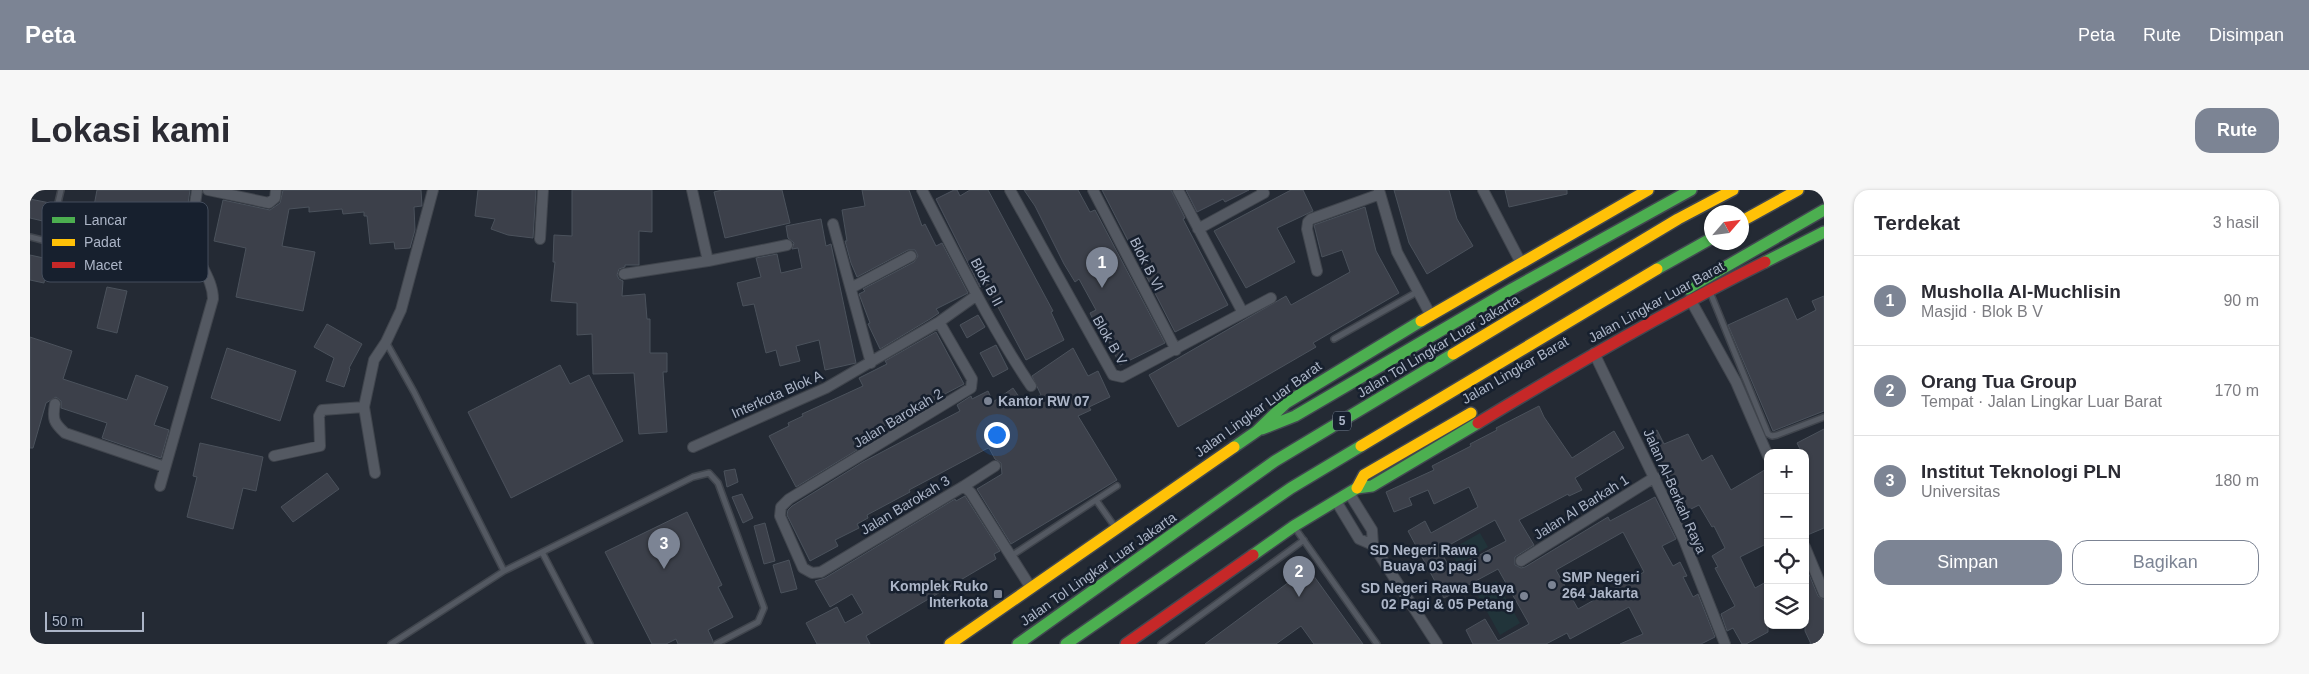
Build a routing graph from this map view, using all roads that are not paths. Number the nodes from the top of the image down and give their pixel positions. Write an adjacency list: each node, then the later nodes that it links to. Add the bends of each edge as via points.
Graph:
1 (208, 190): 2 (street, via 269,203 275,198)
2 (276, 190)
3 (433, 190): 41 (street, via 401,310)
4 (543, 190): 22 (street)
5 (692, 190): 26 (street)
6 (922, 190): 34 (street, Blok B II)
7 (1010, 190): 42 (street, Blok B V, via 1113,375 1122,378)
8 (1093, 190): 42 (street, Blok B VI)
9 (1178, 190): 20 (street)
10 (1483, 190): 27 (street)
11 (1648, 190): 27 (main road, Jalan Lingkar Luar Barat)
12 (1691, 190): 49 (main road, via 1512,289 1295,416)
13 (1733, 190): 80 (main road, Jalan Tol Lingkar Luar Jakarta / 5, via 1678,219 1276,461)
14 (1798, 190): 18 (main road)
15 (1263, 192): 20 (street)
16 (1380, 192): 28 (street, via 1308,222); 33 (street, via 1397,252)
17 (1824, 210): 60 (main road, Jalan Lingkar Barat, via 1364,475)
18 (1749, 217)
19 (833, 224): 31 (street)
20 (1198, 229): 37 (street)
21 (1824, 232): 32 (main road, Jalan Lingkar Luar Barat)
22 (540, 240)
23 (1704, 242): 81 (main road, 5, via 1292,488)
24 (787, 245): 26 (street)
25 (911, 256): 31 (street)
26 (708, 261): 29 (street)
27 (1521, 263): 38 (main road, Jalan Lingkar Luar Barat)
28 (1317, 271)
29 (624, 274)
30 (208, 277): 54 (street, via 213,287 213,299)
31 (851, 288): 44 (street)
32 (1709, 289): 36 (main road, Jalan Lingkar Luar Barat); 48 (lane, via 1768,434 1777,435)
33 (1417, 292): 38 (street); 40 (lane)
34 (978, 295): 39 (street, Interkota Blok A); 45 (street, Blok B II)
35 (1271, 298): 37 (street, Blok B V)
36 (1690, 299): 43 (main road, Jalan Lingkar Luar Barat); 51 (street, via 1736,382)
37 (1243, 313): 42 (street, Blok B V)
38 (1430, 314): 49 (main road, Jalan Lingkar Luar Barat, via 1286,404)
39 (939, 322): 44 (street, Interkota Blok A); 63 (street, Jalan Barokah 2, via 972,379 971,388 789,499 781,507)
40 (1334, 339)
41 (386, 342): 47 (street, via 374,360); 72 (lane)
42 (1176, 350)
43 (1594, 353): 56 (street, Jalan Al-Berkah Raya); 60 (main road, Jalan Lingkar Luar Barat, via 1372,486)
44 (871, 363): 50 (street, Interkota Blok A, via 826,388)
45 (1031, 386)
46 (56, 404): 54 (street, via 52,416 55,425 65,433)
47 (364, 408): 52 (street, via 322,410 319,416 320,446); 55 (street)
48 (1824, 417)
49 (1257, 431): 65 (main road, Jalan Lingkar Luar Barat)
50 (693, 447)
51 (1765, 449)
52 (274, 456)
53 (996, 466): 58 (street)
54 (165, 468): 57 (street)
55 (375, 473)
56 (1655, 477): 71 (street, Jalan Al Barkah 1); 75 (street, Jalan Al-Berkah Raya, via 1684,540)
57 (160, 486)
58 (964, 486): 63 (street, Jalan Barokah 3, via 820,572 812,573 803,568); 69 (street, Jalan Barokah 3)
59 (1117, 486): 61 (lane)
60 (1353, 490): 62 (main road, Jalan Lingkar Luar Barat); 67 (street, via 1372,530)
61 (1096, 500): 65 (lane); 69 (lane)
62 (1336, 501): 64 (main road, Jalan Lingkar Luar Barat); 67 (street, via 1359,539)
63 (780, 516)
64 (1294, 526): 66 (lane); 82 (main road, Jalan Lingkar Luar Barat)
65 (1115, 528): 73 (main road, Jalan Lingkar Luar Barat)
66 (1304, 540): 83 (lane); 84 (lane)
67 (1373, 545): 85 (street)
68 (542, 552): 72 (lane); 77 (lane); 78 (lane, via 693,477 709,473 718,483 764,608 758,622)
69 (1011, 556): 73 (street, Jalan Barokah 3)
70 (1809, 557): 74 (street)
71 (1521, 561)
72 (504, 571): 76 (lane)
73 (1031, 588): 79 (main road, Jalan Lingkar Luar Barat)
74 (1824, 593)
75 (1720, 643)
76 (391, 644)
77 (590, 644)
78 (716, 644)
79 (950, 644)
80 (1018, 644)
81 (1066, 644)
82 (1126, 644)
83 (1161, 644)
84 (1377, 644)
85 (1437, 644)

